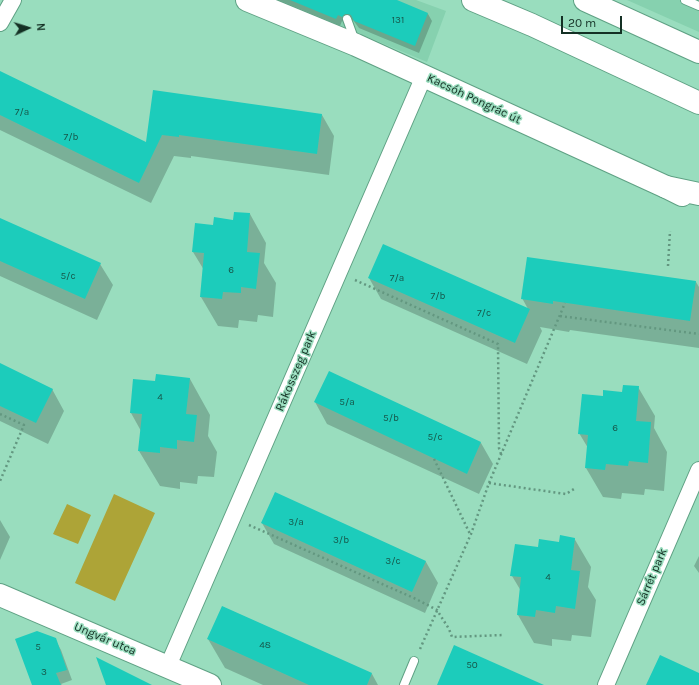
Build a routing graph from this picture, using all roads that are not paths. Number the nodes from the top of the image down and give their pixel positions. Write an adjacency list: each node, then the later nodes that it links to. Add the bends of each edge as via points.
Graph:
1 (13, 0): 8 (street)
2 (247, 0): 9 (street, Kacsóh Pongrác út)
3 (473, 0): 12 (street)
4 (585, 0): 10 (street)
5 (685, 0): 6 (lane)
6 (699, 6)
7 (347, 19): 9 (lane)
8 (0, 23)
9 (356, 45): 11 (street, Kacsóh Pongrác út)
10 (699, 52)
11 (424, 76): 13 (street, Kacsóh Pongrác út); 19 (street, Rákosszeg park)
12 (699, 103)
13 (666, 187): 14 (street); 15 (street, Kacsóh Pongrác út)
14 (699, 194)
15 (699, 204)
16 (699, 470): 22 (street, Sárrét park)
17 (0, 595): 19 (street, Ungvár utca)
18 (414, 661): 21 (lane)
19 (168, 666): 20 (street, Ungvár utca)
20 (210, 685)
21 (404, 685)
22 (606, 685)

